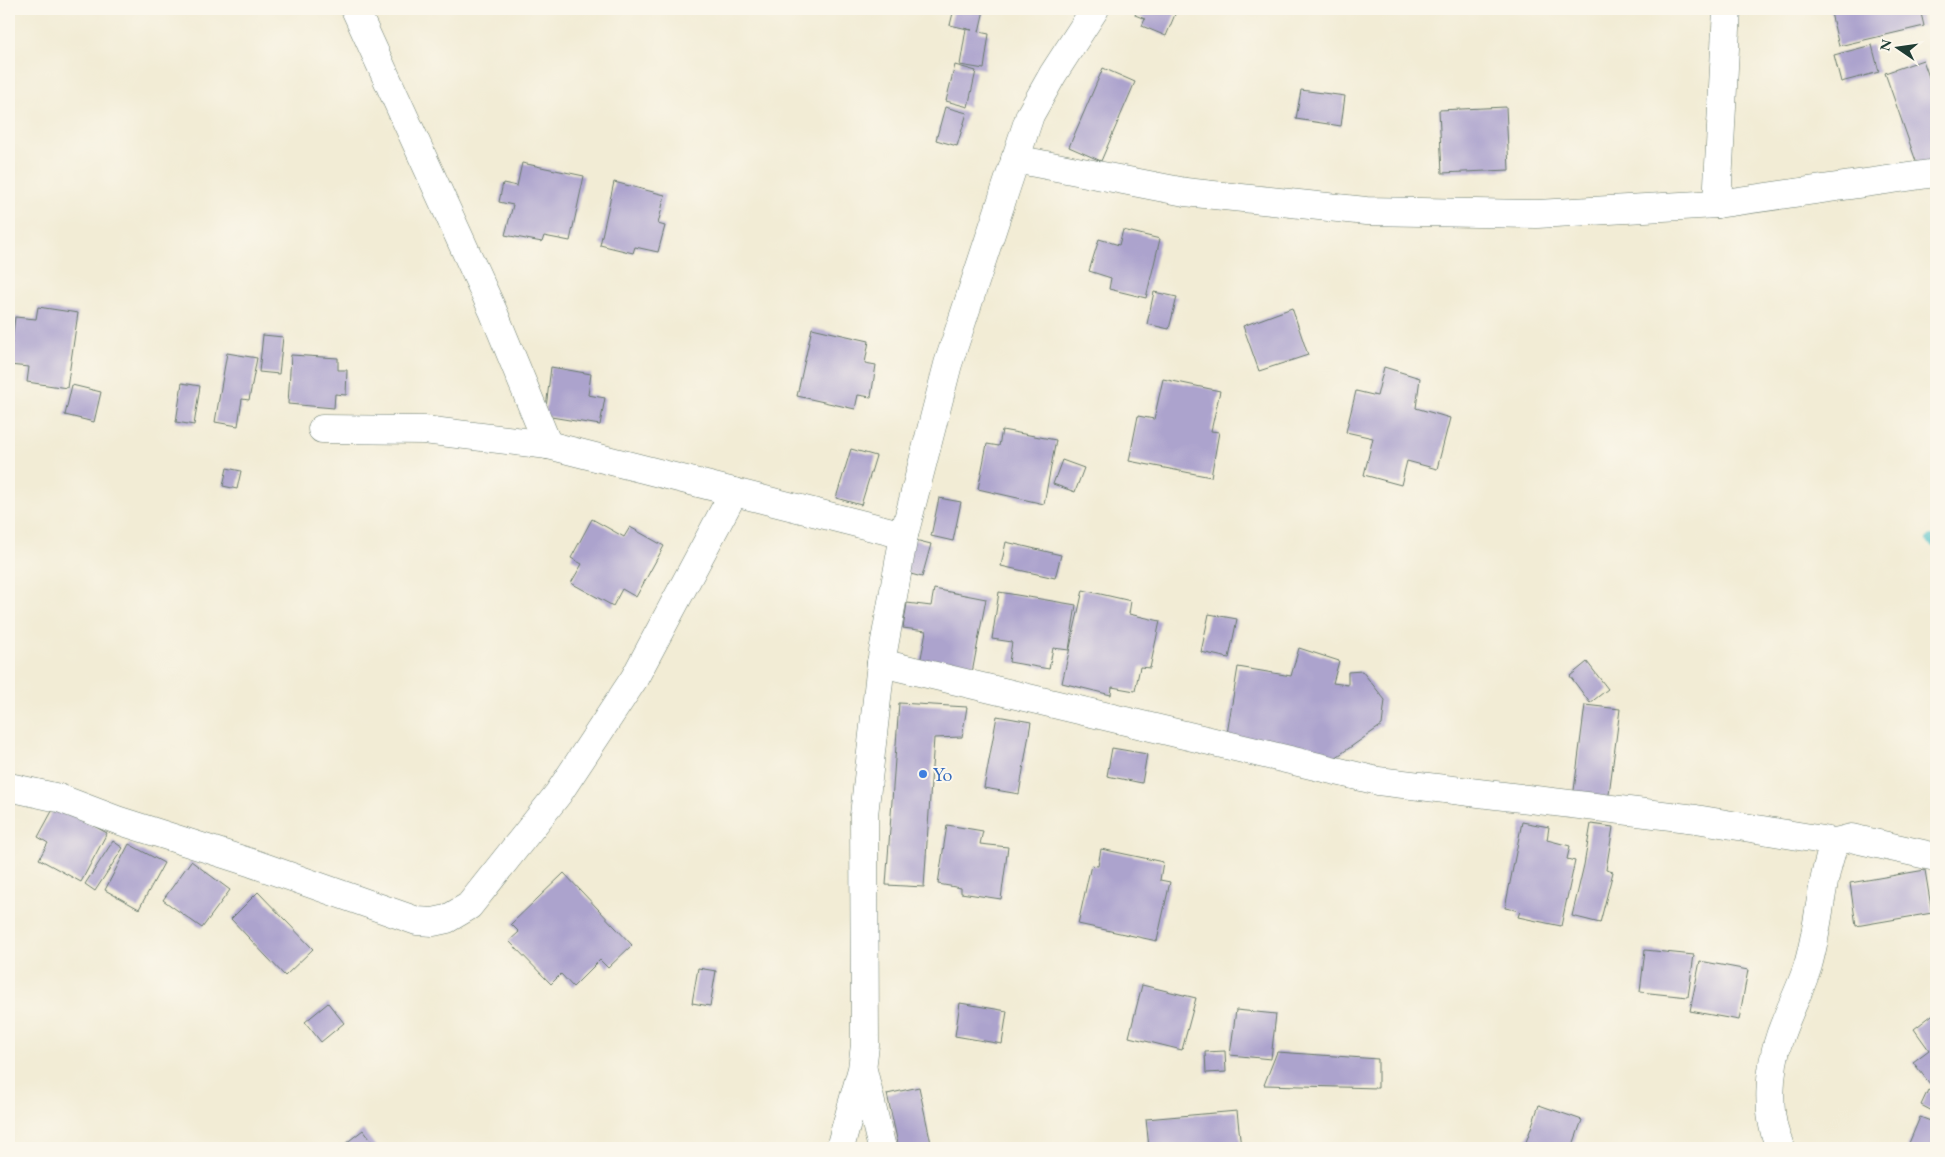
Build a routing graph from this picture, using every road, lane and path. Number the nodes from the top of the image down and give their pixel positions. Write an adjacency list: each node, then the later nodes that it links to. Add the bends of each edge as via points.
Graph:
1 (355, 9): 8 (street, via 493,312)
2 (1095, 9): 4 (street, via 1030,115)
3 (1727, 9): 6 (street)
4 (1014, 159): 6 (street, via 1185,192 1366,210 1537,214); 10 (street, via 948,364)
5 (1936, 173): 6 (street)
6 (1717, 204)
7 (322, 429): 8 (street, via 424,430)
8 (548, 445): 9 (street)
9 (734, 492): 10 (street); 12 (street, via 634,679 558,794 469,906 447,920 417,921 59,798)
10 (904, 535): 11 (street)
11 (881, 663): 13 (street, via 1378,781 1696,820); 15 (street, via 864,814 866,1022)
12 (9, 786)
13 (1835, 842): 14 (street, via 1851,838); 18 (street, via 1828,862 1808,965 1779,1038 1773,1070 1770,1102)
14 (1936, 857)
15 (862, 1069): 16 (street); 17 (street)
16 (840, 1148)
17 (882, 1148)
18 (1781, 1148)

